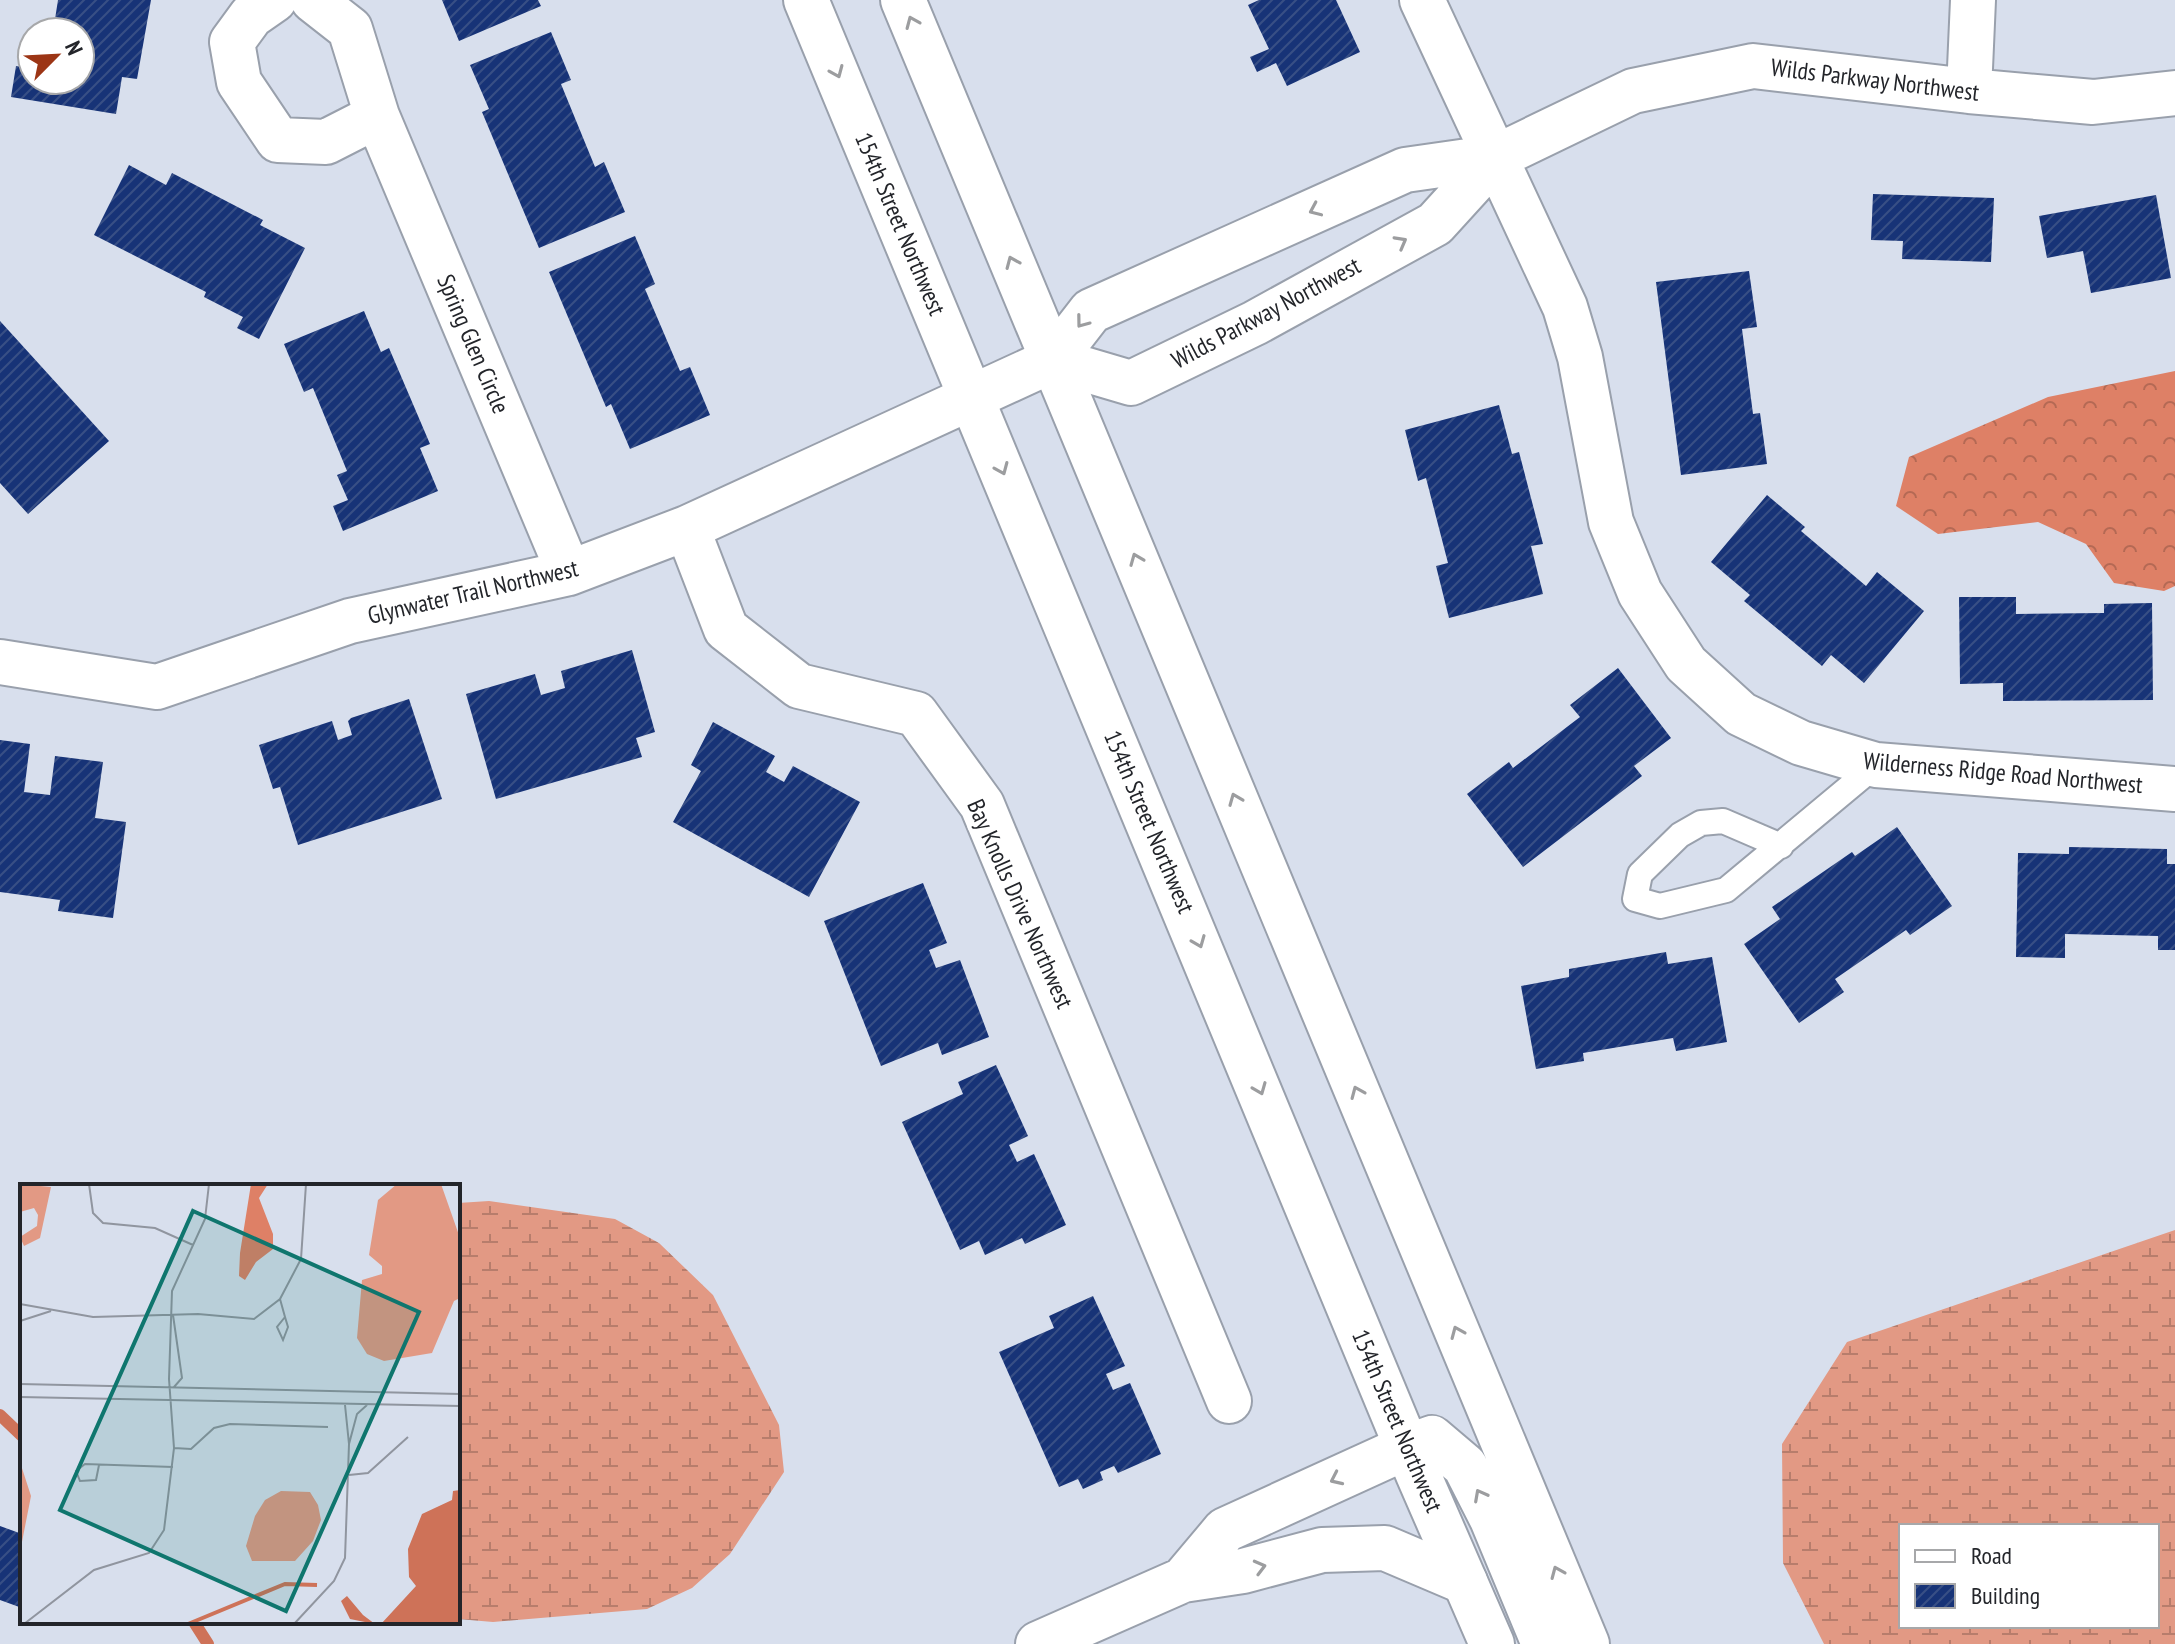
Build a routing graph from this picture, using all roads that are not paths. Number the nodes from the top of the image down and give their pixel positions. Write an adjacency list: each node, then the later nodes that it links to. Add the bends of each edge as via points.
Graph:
1 (274, 0): 9 (street, via 251,16 232,42 239,82 278,140 326,142)
2 (313, 0): 9 (street, Spring Glen Circle, via 350,29)
3 (806, 0): 12 (street, 154th Street Northwest, one-way to 12)
4 (903, 0): 11 (street, one-way to 4)
5 (1422, 0): 10 (street, Wilderness Ridge Road Northwest)
6 (1973, 0): 7 (street)
7 (1969, 91): 8 (street, Wilds Parkway Northwest, via 2093,102); 10 (street, Wilds Parkway Northwest, via 1753,66 1633,91)
8 (2175, 93)
9 (377, 116): 14 (street, Spring Glen Circle)
10 (1496, 157): 11 (street, Wilds Parkway Northwest, one-way to 11, via 1405,170 1091,311); 11 (street, Wilds Parkway Northwest, one-way to 10, via 1131,383 1255,323 1435,224); 16 (street, Wilderness Ridge Road Northwest, via 1565,307 1580,357 1611,522 1640,593 1686,664 1741,714 1801,743)
11 (1053, 360): 12 (street, Wilds Parkway Northwest); 26 (street, one-way to 11)
12 (972, 397): 13 (street, Glynwater Trail Northwest); 20 (street, 154th Street Northwest, one-way to 20)
13 (687, 528): 14 (street, Glynwater Trail Northwest); 19 (street, Bay Knolls Drive Northwest, via 726,629 799,686 916,714 982,805)
14 (569, 573): 15 (street, Glynwater Trail Northwest, via 350,621 157,687)
15 (0, 662)
16 (1876, 765): 17 (street, Wilderness Ridge Road Northwest); 18 (lane)
17 (2175, 789)
18 (1781, 846): 18 (lane, via 1726,890 1660,906 1635,899 1640,874 1680,835 1701,823 1723,821)
19 (1229, 1401)
20 (1407, 1447): 21 (street, one-way to 21, via 1225,1530); 22 (street, 154th Street Northwest); 25 (street, one-way to 20, via 1465,1466 1432,1438)
21 (1183, 1580): 22 (street, one-way to 22, via 1322,1550 1385,1548); 23 (street)
22 (1465, 1582): 24 (street, 154th Street Northwest)
23 (1038, 1644)
24 (1492, 1644)
25 (1544, 1644)
26 (1587, 1644)

